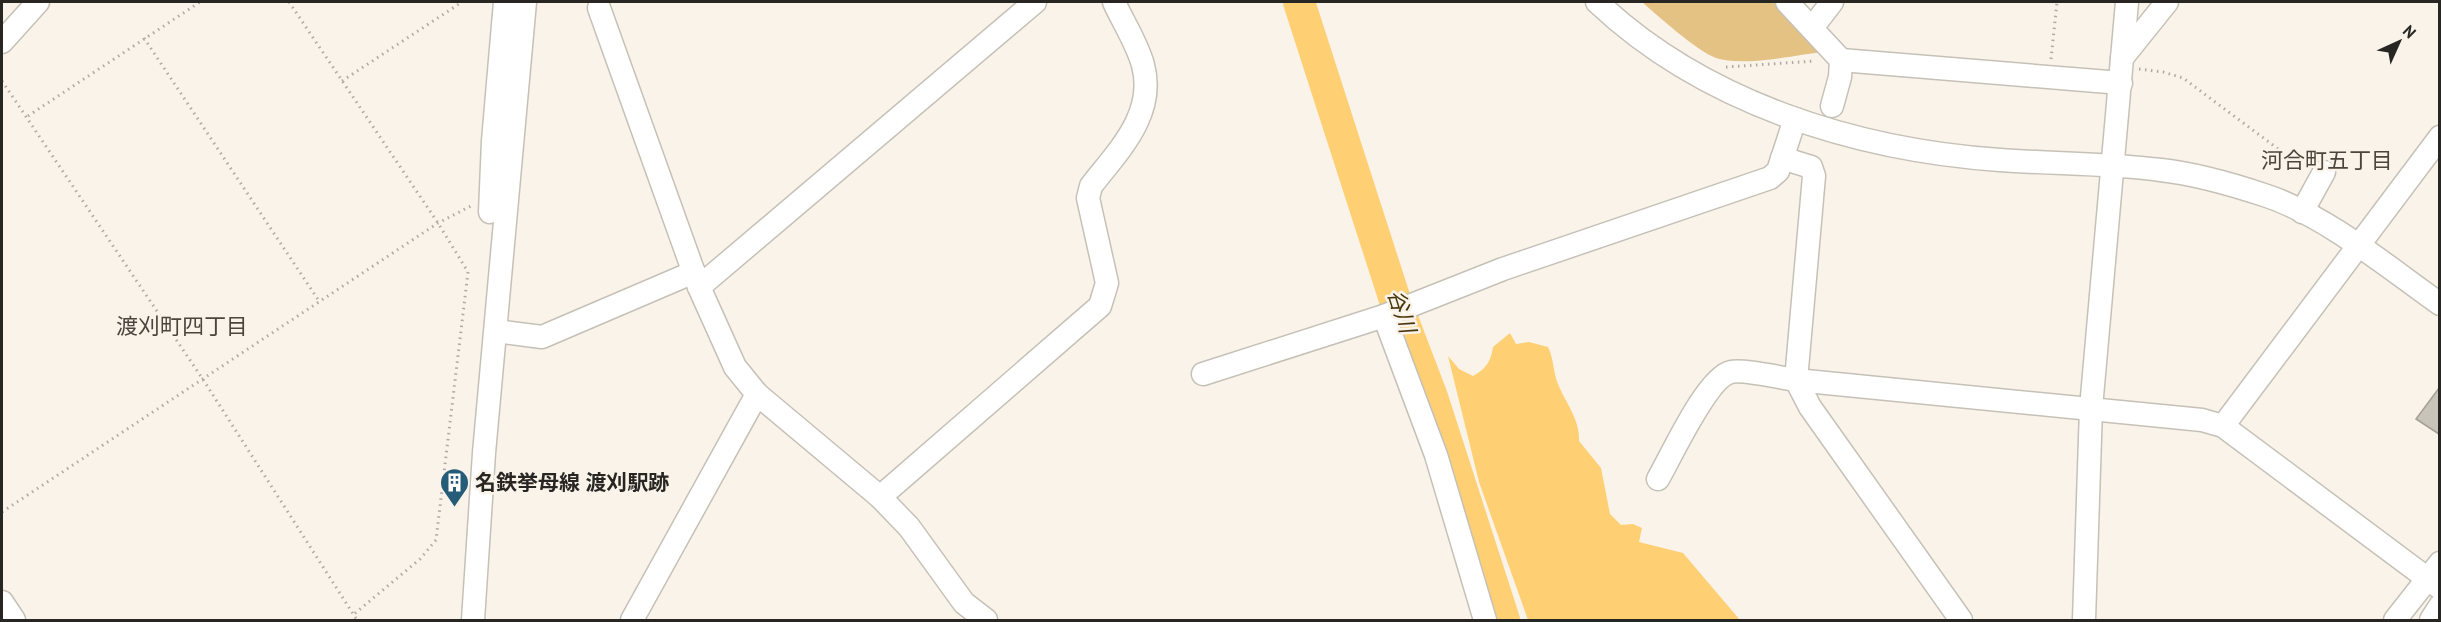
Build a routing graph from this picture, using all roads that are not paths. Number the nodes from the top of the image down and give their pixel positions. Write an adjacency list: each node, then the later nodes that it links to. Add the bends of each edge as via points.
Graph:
1 (38, 2): 13 (street)
2 (505, 2): 40 (street)
3 (525, 2): 27 (street)
4 (1035, 2): 24 (street)
5 (1114, 2): 34 (street, via 1143,63 1148,90 1136,127 1091,186 1088,198 1107,283 1100,306)
6 (1597, 2): 17 (street, via 1693,73 1741,98)
7 (1787, 2): 12 (street)
8 (1832, 2): 12 (street)
9 (2127, 2): 15 (street)
10 (2167, 2): 15 (street)
11 (595, 4): 24 (street)
12 (1812, 28): 14 (street)
13 (2, 42)
14 (1841, 60): 15 (street, via 2049,76); 16 (street)
15 (2122, 70): 20 (street)
16 (1832, 106)
17 (1795, 119): 19 (street); 20 (street, via 1883,144 1937,154)
18 (2439, 137): 23 (street)
19 (1782, 158): 26 (street, via 1778,171 1770,178 1503,269); 29 (street, via 1811,167 1814,176)
20 (2113, 166): 22 (street, via 2162,170 2217,181 2267,196); 31 (street)
21 (2322, 176): 22 (street)
22 (2301, 212): 23 (street)
23 (2357, 245): 25 (street); 32 (street)
24 (697, 280): 27 (street, via 542,337); 30 (street, via 735,367)
25 (2439, 304)
26 (1394, 312): 28 (street); 44 (street)
27 (496, 332): 41 (street)
28 (1203, 374)
29 (1796, 380): 31 (street); 33 (street, via 1731,372 1719,379 1704,395); 45 (street, via 1810,407)
30 (757, 394): 34 (street); 42 (street)
31 (2091, 408): 32 (street, via 2202,420); 46 (street)
32 (2223, 426): 35 (street)
33 (1658, 479)
34 (880, 497): 38 (street, via 909,527)
35 (2435, 577): 47 (street)
36 (2, 602): 39 (street)
37 (2439, 606): 48 (street)
38 (959, 612): 43 (street)
39 (14, 621)
40 (457, 621)
41 (473, 621)
42 (632, 621)
43 (986, 621)
44 (1485, 621)
45 (1961, 621)
46 (2084, 621)
47 (2396, 621)
48 (2431, 621)

